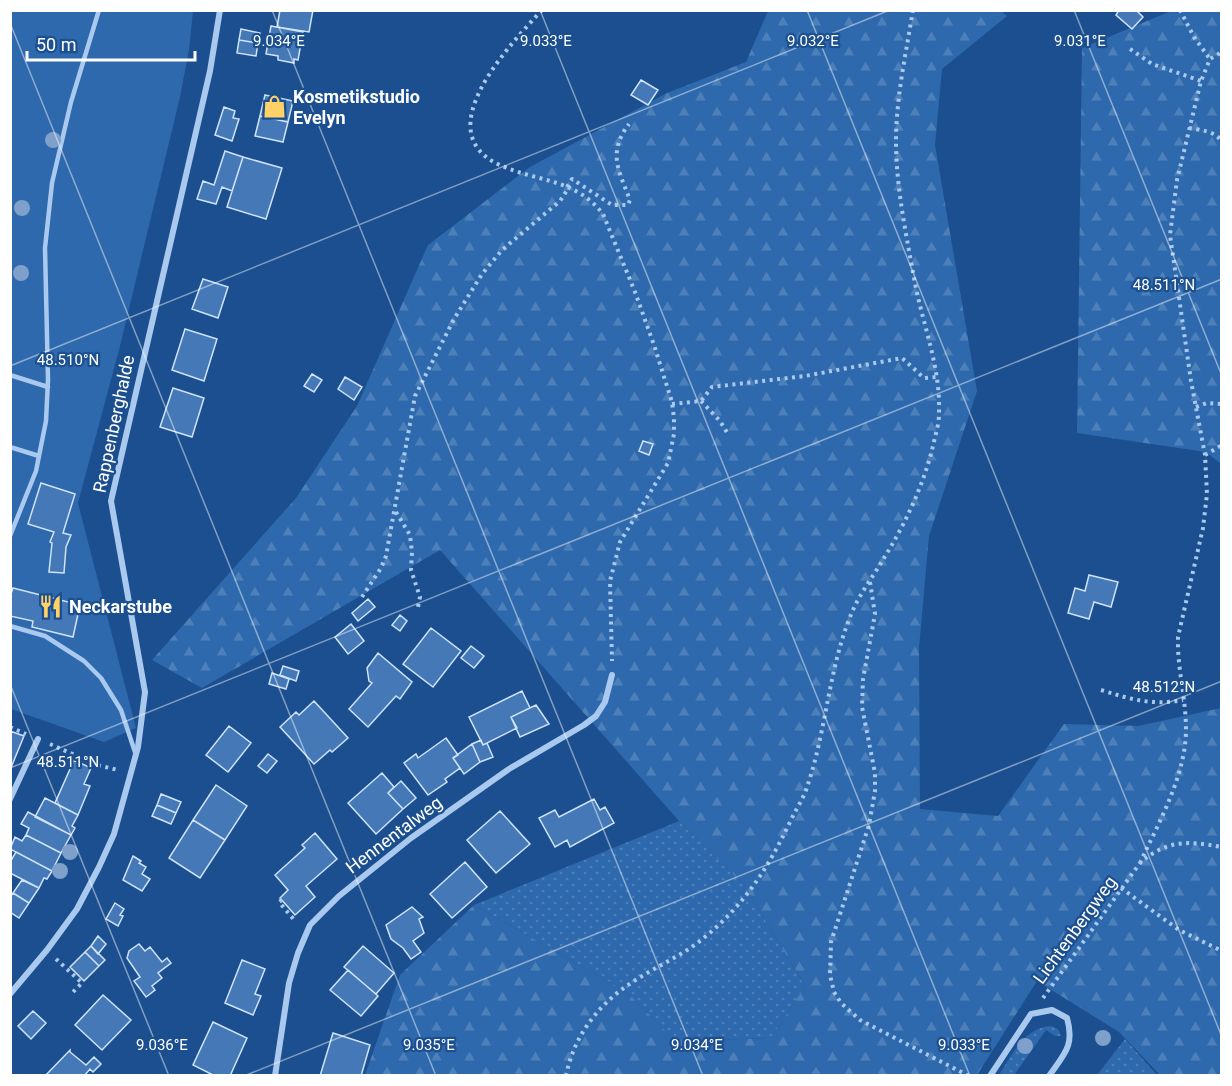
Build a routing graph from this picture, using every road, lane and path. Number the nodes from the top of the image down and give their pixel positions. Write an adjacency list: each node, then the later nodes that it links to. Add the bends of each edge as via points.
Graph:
1 (99, 10): 16 (lane, via 52,183 45,248)
2 (220, 10): 36 (street, Rappenberghalde, via 210,71 111,501 145,692)
3 (542, 10): 13 (path, via 483,85 472,110 471,134 491,160)
4 (913, 10): 15 (path, via 900,87 896,142 902,211)
5 (1180, 10): 8 (path)
6 (1130, 49): 9 (path, via 1152,64)
7 (1221, 52): 8 (path)
8 (1210, 59): 9 (path)
9 (1201, 81): 11 (path)
10 (629, 124): 13 (path, via 622,133 616,165 630,200 628,205 612,205 572,179)
11 (1189, 128): 12 (path, via 1219,137); 20 (path, via 1170,235)
12 (1221, 142)
13 (568, 187): 18 (path, via 584,195 603,214); 26 (path, via 560,201 502,250 454,319 415,396)
14 (10, 375): 16 (lane)
15 (937, 377): 17 (path, via 924,378 902,358 805,376 712,387); 28 (path, via 940,415 929,466 904,524)
16 (48, 387): 25 (lane)
17 (701, 401): 18 (path); 21 (path)
18 (672, 404): 32 (path, via 674,434 668,463 620,542 612,569)
19 (1221, 404): 20 (path)
20 (1196, 407): 24 (path)
21 (728, 434)
22 (1221, 445): 24 (path)
23 (10, 447): 25 (lane)
24 (1205, 455): 34 (path, via 1207,494 1203,528 1178,637)
25 (39, 456): 27 (lane)
26 (395, 511): 29 (path, via 386,556); 30 (path, via 410,535 411,570 420,597)
27 (10, 536)
28 (870, 582): 51 (path, via 854,609 837,659 822,735 805,791 773,859 730,915 704,938 637,979 592,1017 579,1038); 52 (path, via 874,614 862,708 876,791 869,825 831,942 830,975 841,1003 860,1020)
29 (362, 597)
30 (417, 607)
31 (10, 626): 36 (lane, via 45,636 84,661 101,678 121,710)
32 (612, 675): 44 (street, Hennentalweg, via 605,702 596,716 509,769 411,838 339,897 310,925)
33 (1101, 690): 34 (path, via 1164,704)
34 (1183, 699): 41 (path, via 1186,733 1180,766)
35 (38, 739): 39 (street)
36 (135, 752): 38 (street, Rappenberghalde)
37 (76, 755): 38 (path)
38 (130, 773): 48 (street, Rappenberghalde, via 114,834 77,909)
39 (10, 799)
40 (1221, 847): 41 (path, via 1189,842 1170,844)
41 (1140, 863): 42 (path, Lichtenbergweg)
42 (1122, 888): 45 (path, via 1179,930); 49 (path, Lichtenbergweg)
43 (282, 900): 44 (path, via 279,902)
44 (307, 934): 50 (street, Hennentalweg, via 289,983)
45 (1221, 951)
46 (69, 971): 47 (path, via 82,983)
47 (72, 993)
48 (10, 994)
49 (1031, 1014): 53 (street); 54 (street, via 1052,1010 1067,1018 1070,1041)
50 (275, 1076)
51 (566, 1076)
52 (969, 1076)
53 (990, 1076)
54 (1049, 1076)

